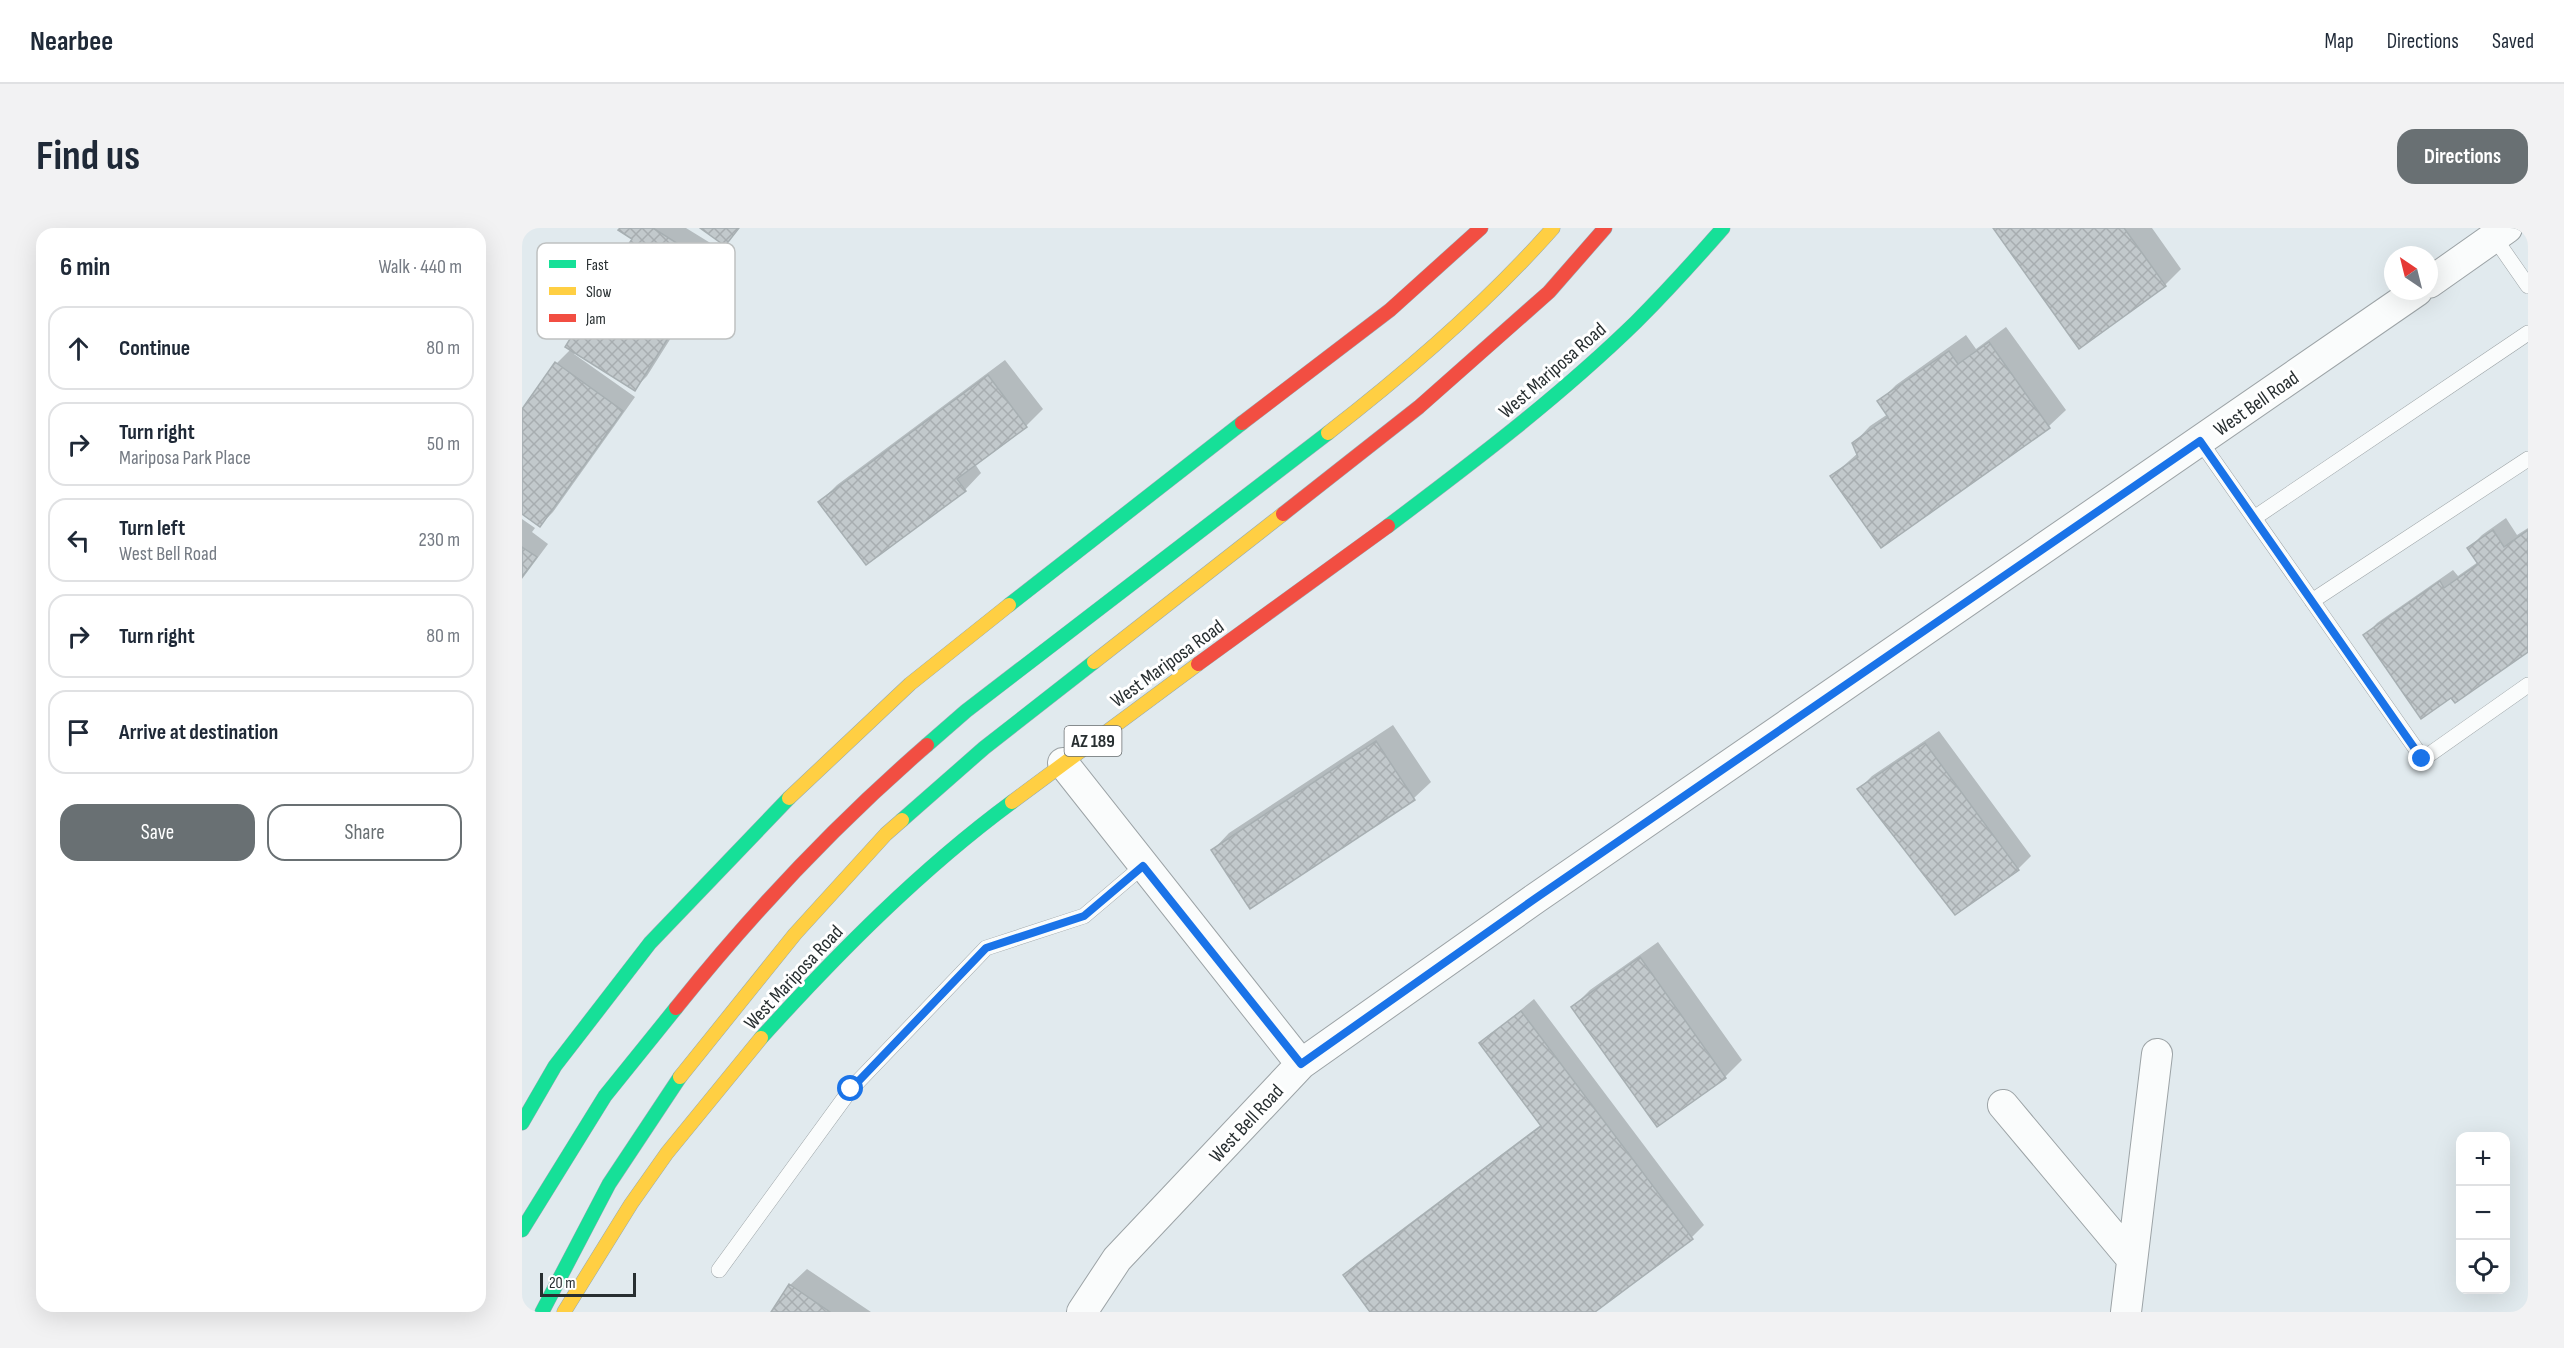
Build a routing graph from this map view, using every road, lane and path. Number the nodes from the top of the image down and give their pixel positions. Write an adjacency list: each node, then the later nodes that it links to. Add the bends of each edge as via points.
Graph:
1 (1481, 228): 20 (highway, via 1390,310 1154,490 901,692 777,809 650,943 555,1066)
2 (1553, 228): 21 (highway, via 1518,268 1390,385 966,711 874,791 725,947 605,1096)
3 (1605, 228): 24 (highway, via 1550,292 1419,407 984,748 886,834 795,934 682,1073 609,1184)
4 (1723, 228): 15 (highway, West Mariposa Road / AZ 189, via 1660,298 1578,377 1482,457)
5 (2500, 232): 6 (street); 7 (lane)
6 (2438, 277)
7 (2528, 286)
8 (2404, 300): 10 (street, West Bell Road)
9 (2528, 333): 12 (lane)
10 (2200, 441): 12 (lane); 18 (street, West Bell Road)
11 (2528, 459): 13 (lane)
12 (2254, 518): 13 (lane)
13 (2312, 601): 14 (lane, via 2422,759)
14 (2528, 685)
15 (1063, 763): 16 (street); 25 (highway, West Mariposa Road / AZ 189, via 970,833 892,901 767,1030 702,1108 632,1204)
16 (1143, 866): 18 (street); 23 (lane, via 1084,916 986,948 851,1089)
17 (2157, 1054): 22 (street)
18 (1301, 1064): 26 (street, West Bell Road, via 1117,1259)
19 (2003, 1105): 22 (street)
20 (522, 1123)
21 (522, 1230)
22 (2132, 1259): 27 (street)
23 (719, 1270)
24 (542, 1312)
25 (564, 1312)
26 (1082, 1312)
27 (2126, 1312)

